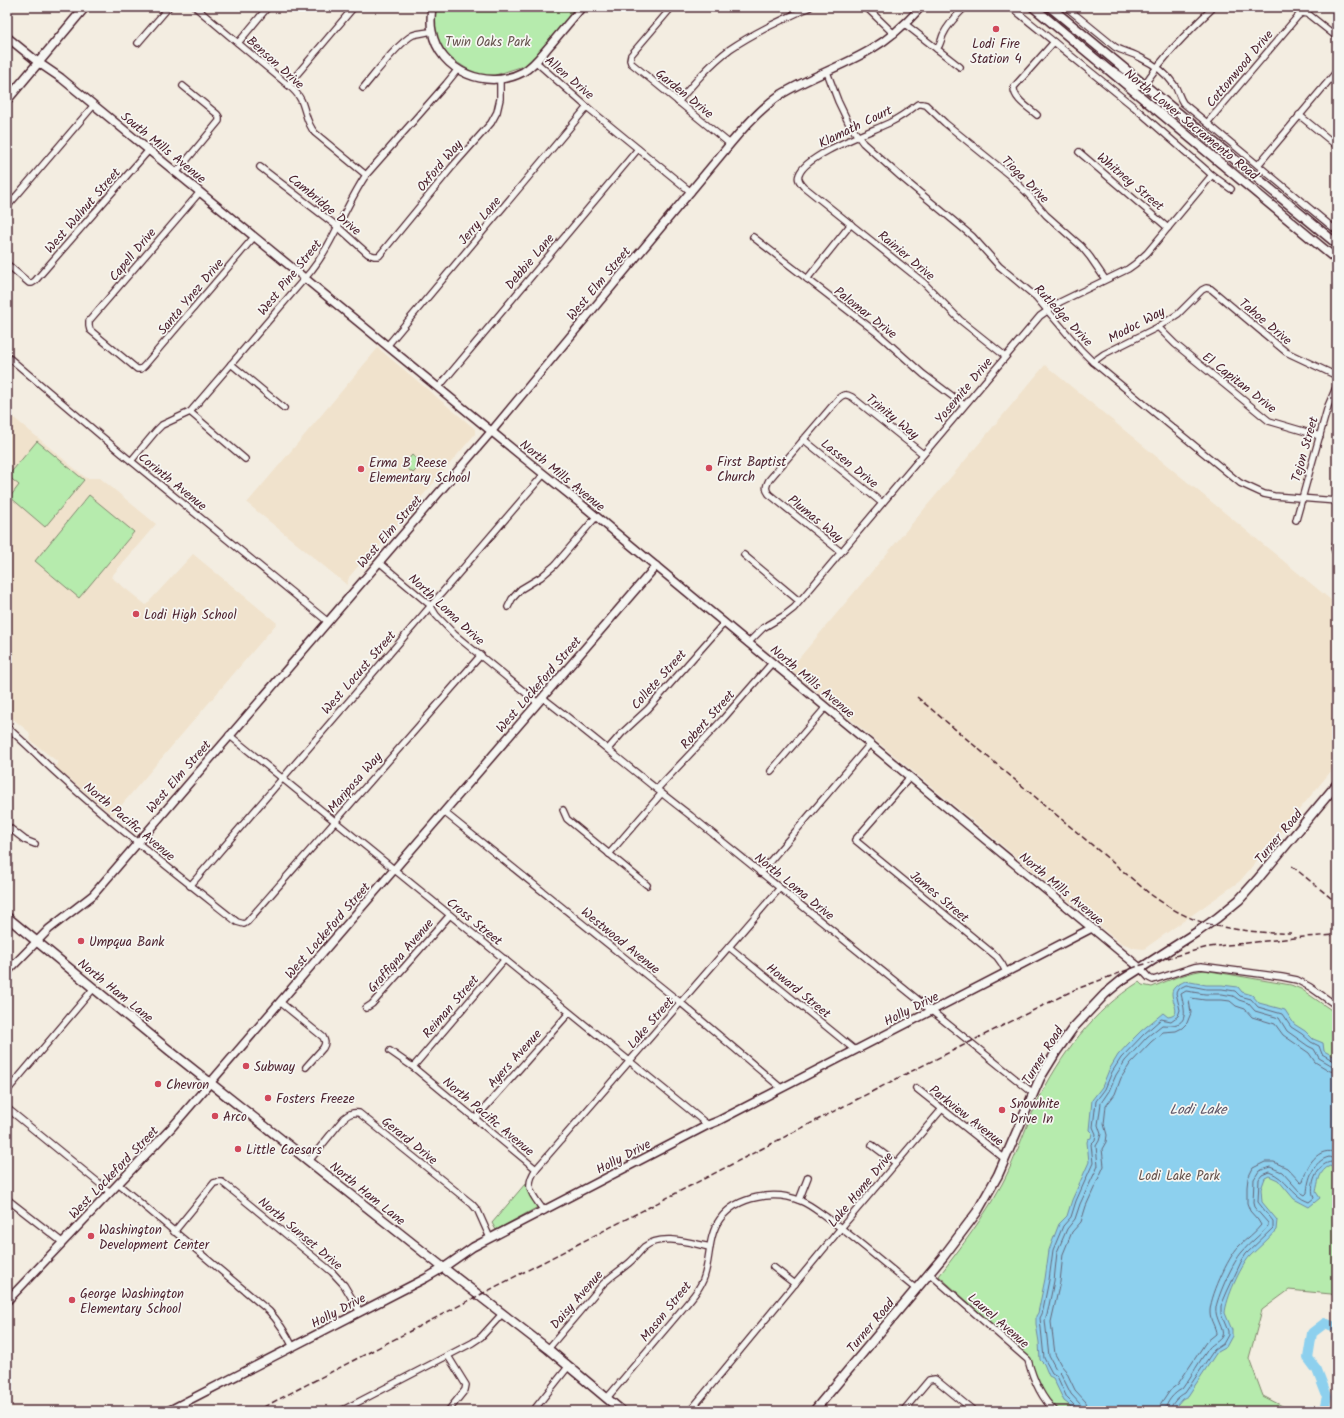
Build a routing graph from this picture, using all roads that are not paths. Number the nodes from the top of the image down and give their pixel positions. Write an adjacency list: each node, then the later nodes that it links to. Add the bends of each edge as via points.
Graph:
1 (85, 7): 29 (main road)
2 (168, 7): 24 (street)
3 (195, 7): 25 (street, Benson Drive)
4 (268, 7): 25 (street)
5 (354, 7): 36 (street)
6 (432, 7): 19 (street, Allen Drive)
7 (582, 7): 28 (street)
8 (672, 7): 41 (street, Garden Drive, via 631,55 630,63)
9 (810, 7): 41 (street, via 730,49 706,70)
10 (866, 7): 20 (street)
11 (921, 7): 18 (street, West Elm Street)
12 (966, 7): 26 (street, via 951,22)
13 (1011, 7): 23 (street)
14 (1032, 7): 27 (main road, North Lower Sacramento Road)
15 (1050, 7): 37 (main road, North Lower Sacramento Road)
16 (1066, 7): 31 (street, via 1115,47)
17 (1214, 7): 31 (street)
18 (905, 24): 20 (street, West Elm Street); 26 (street)
19 (432, 31): 32 (street, Allen Drive, via 443,56); 39 (street, via 415,34 409,38)
20 (894, 34): 34 (street, West Elm Street, via 870,50)
21 (7, 37): 29 (street, South Mills Avenue)
22 (1337, 37): 47 (street, Cottonwood Drive, via 1308,14 1302,13)
23 (1054, 42): 45 (street, via 1014,87 1016,97); 59 (street)
24 (138, 43)
25 (238, 43): 36 (street, Benson Drive)
26 (937, 49): 30 (street)
27 (1096, 61): 37 (street, via 1137,86); 72 (main road, North Lower Sacramento Road)
28 (536, 62): 35 (street, Allen Drive, via 523,72); 44 (street, Allen Drive)
29 (39, 63): 40 (main road); 43 (street, South Mills Avenue)
30 (960, 67)
31 (1156, 67): 37 (street); 47 (street, via 1176,88 1183,103)
32 (458, 69): 35 (street, Allen Drive, via 473,77); 58 (street, West Pine Street)
33 (1337, 71): 46 (street)
34 (826, 72): 48 (street, Rutledge Drive, via 849,124); 49 (street, West Elm Street, via 780,96 755,116)
35 (500, 80): 71 (street, Oxford Way, via 500,99 491,123)
36 (288, 85): 58 (street, Benson Drive, via 302,101 310,127 315,133)
37 (1144, 85): 70 (main road, North Lower Sacramento Road)
38 (183, 86): 57 (street, via 217,114 219,121)
39 (363, 88)
40 (7, 100)
41 (678, 102): 49 (street, Garden Drive)
42 (922, 104): 48 (street, Klamath Court); 76 (street, Tioga Drive, via 1009,175 1049,218 1081,246)
43 (94, 105): 52 (street, South Mills Avenue); 63 (street)
44 (587, 108): 51 (street, Allen Drive); 80 (street, Jerry Lane)
45 (1037, 115)
46 (1299, 115): 50 (street); 54 (street)
47 (1207, 123): 54 (street)
48 (858, 136): 56 (street, Klamath Court, via 819,155); 78 (street, Rutledge Drive, via 884,162 972,236 1000,266)
49 (730, 144): 62 (street, West Elm Street)
50 (1337, 146)
51 (638, 149): 62 (street, Allen Drive); 88 (street, Debbie Lane)
52 (149, 150): 57 (street, South Mills Avenue); 73 (street, West Walnut Street, via 35,281 29,283)
53 (1079, 152): 66 (street, Whitney Street)
54 (1258, 165): 67 (street)
55 (260, 167): 65 (street, Cambridge Drive)
56 (801, 171): 64 (street, Rainier Drive, via 798,177 803,186)
57 (176, 173): 61 (street, South Mills Avenue)
58 (366, 175): 65 (street, West Pine Street)
59 (1212, 175): 60 (street); 66 (street, Yosemite Drive)
60 (1231, 189)
61 (200, 192): 68 (street, South Mills Avenue); 85 (street, Capell Drive, via 89,321 92,331)
62 (691, 192): 92 (street, West Elm Street)
63 (7, 207)
64 (851, 224): 75 (street); 82 (street, Rainier Drive, via 924,283 960,320)
65 (338, 227): 71 (street, Cambridge Drive, via 368,254); 74 (street, West Pine Street, via 324,253)
66 (1168, 228): 76 (street, Yosemite Drive, via 1135,264)
67 (1337, 231)
68 (254, 237): 74 (street, South Mills Avenue); 85 (street, Santa Ynez Drive)
69 (753, 237): 75 (street, Palomar Drive)
70 (1337, 244)
71 (377, 256)
72 (1337, 260)
73 (7, 264)
74 (305, 278): 80 (street, North Mills Avenue); 84 (street, West Pine Street)
75 (807, 279): 89 (street, Palomar Drive)
76 (1105, 279): 78 (street, Yosemite Drive)
77 (1206, 288): 79 (street, Modoc Way, via 1178,314); 86 (street, Tahoe Drive, via 1211,289 1286,352)
78 (1048, 309): 82 (street, Yosemite Drive); 83 (street, Rutledge Drive)
79 (1158, 328): 83 (street, Modoc Way); 93 (street, El Capitan Drive, via 1269,421)
80 (387, 346): 88 (street, North Mills Avenue)
81 (7, 356): 97 (street, Corinth Avenue)
82 (1005, 356): 89 (street, Yosemite Drive)
83 (1093, 362): 99 (street, Rutledge Drive, via 1240,483 1264,494)
84 (231, 364): 90 (street); 91 (street, West Pine Street)
85 (141, 369)
86 (1337, 376)
87 (1337, 385): 93 (street, Tejon Street)
88 (438, 388): 92 (street, North Mills Avenue)
89 (964, 405): 95 (street, Yosemite Drive)
90 (284, 408)
91 (190, 412): 96 (street); 97 (street, West Pine Street, via 162,425)
92 (491, 432): 98 (street, North Mills Avenue); 108 (street, West Elm Street)
93 (1320, 436): 99 (street, Tejon Street)
94 (803, 439): 95 (street, Trinity Way, via 843,395 850,396); 101 (street, Lassen Drive); 105 (street, Plumas Way, via 767,483 766,490)
95 (923, 454): 101 (street, Yosemite Drive)
96 (245, 459)
97 (131, 461): 113 (street, Corinth Avenue)
98 (544, 474): 102 (street, North Mills Avenue); 111 (street, West Locust Street)
99 (1302, 497): 100 (street, Rutledge Drive); 103 (street, Tejon Street)
100 (1337, 501)
101 (882, 503): 105 (street, Yosemite Drive)
102 (596, 517): 109 (street, North Mills Avenue); 112 (street, via 555,565 521,589)
103 (1296, 520)
104 (1337, 541): 107 (street, via 1334,548)
105 (841, 552): 110 (street, Yosemite Drive)
106 (744, 555): 110 (street)
107 (1337, 556)
108 (378, 562): 111 (street, North Loma Drive); 113 (street, West Elm Street)
109 (656, 566): 114 (street, North Mills Avenue); 118 (street, West Lockeford Street)
110 (799, 601): 115 (street, Yosemite Drive, via 785,615 763,628)
111 (430, 605): 116 (street, North Loma Drive, via 446,626); 126 (street, West Locust Street)
112 (508, 607)
113 (327, 621): 121 (street, West Elm Street)
114 (724, 623): 115 (street, North Mills Avenue); 123 (street, Collete Street, via 648,709)
115 (748, 643): 117 (street, North Mills Avenue)
116 (481, 655): 118 (street, North Loma Drive); 131 (street, Mariposa Way)
117 (772, 663): 119 (street, North Mills Avenue); 128 (street, Robert Street)
118 (541, 700): 123 (street, North Loma Drive); 130 (street, West Lockeford Street)
119 (826, 707): 122 (street, North Mills Avenue); 124 (street)
120 (7, 727): 133 (street, North Pacific Avenue)
121 (229, 735): 126 (street, Cross Street); 133 (street, West Elm Street)
122 (870, 744): 125 (street, North Mills Avenue); 137 (street)
123 (608, 749): 128 (street, North Loma Drive)
124 (771, 771)
125 (910, 777): 144 (street, North Mills Avenue); 150 (street, James Street, via 855,840 997,957)
126 (281, 778): 131 (street, Cross Street); 139 (street, West Locust Street)
127 (1337, 784): 148 (main road, Turner Road, via 1236,903 1200,930)
128 (659, 792): 135 (street, Robert Street); 137 (street, North Loma Drive)
129 (563, 810): 135 (street, via 567,819)
130 (444, 812): 136 (street, West Lockeford Street); 153 (street, Westwood Avenue)
131 (334, 821): 136 (street, Cross Street); 143 (street, Mariposa Way)
132 (7, 826): 134 (street, via 25,840)
133 (137, 843): 139 (street, North Pacific Avenue); 145 (street, West Elm Street, via 93,895)
134 (35, 844)
135 (609, 854): 138 (street)
136 (395, 870): 141 (street, Cross Street); 152 (street, West Lockeford Street)
137 (760, 872): 140 (street, North Loma Drive)
138 (647, 885)
139 (190, 886): 143 (street, North Pacific Avenue, via 237,922)
140 (780, 889): 146 (street, Lake Street); 156 (street, North Loma Drive)
141 (450, 915): 147 (street, Cross Street); 155 (street, Graffigna Avenue)
142 (7, 917): 145 (main road, North Ham Lane)
143 (244, 924)
144 (1092, 928): 148 (street, North Mills Avenue); 150 (street, Holly Drive)
145 (36, 941): 149 (street, West Elm Street); 151 (main road, North Ham Lane)
146 (729, 947): 153 (street, Lake Street); 158 (street, Howard Street)
147 (505, 959): 157 (street, Cross Street); 162 (street, Reiman Street)
148 (1140, 968): 154 (street, North Mills Avenue, via 1153,980 1201,966 1282,977 1303,983); 167 (main road, Turner Road, via 1108,991 1073,1028)
149 (7, 972)
150 (1006, 972): 156 (street, Holly Drive)
151 (94, 988): 163 (main road, North Ham Lane); 166 (street)
152 (280, 1002): 161 (street, via 325,1041 323,1048); 163 (street, West Lockeford Street)
153 (681, 1003): 160 (street, Lake Street); 164 (street, Westwood Avenue)
154 (1337, 1006)
155 (366, 1008)
156 (932, 1011): 158 (street, Holly Drive); 167 (street, North Loma Drive)
157 (570, 1013): 160 (street, Cross Street); 170 (street, Ayers Avenue)
158 (855, 1050): 164 (street, Holly Drive)
159 (390, 1052): 162 (street, North Pacific Avenue)
160 (630, 1062): 171 (street, Cross Street); 176 (street, Lake Street)
161 (306, 1066)
162 (413, 1067): 170 (street, North Pacific Avenue)
163 (211, 1083): 174 (main road, North Ham Lane); 178 (street, West Lockeford Street)
164 (781, 1088): 171 (street, Holly Drive)
165 (916, 1088): 169 (street, Parkview Avenue)
166 (7, 1091)
167 (1032, 1093): 173 (main road, Turner Road)
168 (7, 1108): 179 (street)
169 (942, 1109): 173 (street, Parkview Avenue); 175 (street, Lake Home Drive)
170 (475, 1119): 176 (street, North Pacific Avenue)
171 (708, 1125): 182 (street, Holly Drive)
172 (872, 1145): 175 (street)
173 (1005, 1159): 190 (main road, Turner Road, via 977,1212)
174 (309, 1161): 185 (street, Gerard Drive, via 344,1118 355,1112 359,1113 472,1204 478,1211); 189 (main road, North Ham Lane)
175 (896, 1163): 183 (street, Lake Home Drive)
176 (536, 1169): 182 (street, North Pacific Avenue, via 530,1180 530,1187)
177 (808, 1177): 181 (street)
178 (118, 1184): 179 (street, West Lockeford Street); 184 (street)
179 (110, 1192): 186 (street, West Lockeford Street)
180 (7, 1199): 186 (street)
181 (800, 1200): 183 (street, Mason Street); 187 (street, Mason Street, via 776,1196 761,1197 736,1205 724,1214 716,1226)
182 (544, 1211): 185 (street, Holly Drive)
183 (841, 1228): 191 (street, Lake Home Drive); 192 (street)
184 (174, 1232): 194 (street, North Sunset Drive, via 214,1183 222,1182 332,1272 344,1285); 196 (street, via 269,1312 279,1322)
185 (490, 1238): 189 (street, Holly Drive)
186 (62, 1242): 193 (street, West Lockeford Street)
187 (710, 1247): 197 (street, Daisy Avenue, via 667,1240 656,1241 645,1247 603,1284); 200 (street, Mason Street, via 699,1287)
188 (773, 1267): 191 (street)
189 (443, 1268): 194 (street, Holly Drive); 195 (main road, North Ham Lane)
190 (930, 1274): 192 (main road, Turner Road); 210 (street, Laurel Avenue, via 1028,1360 1032,1378)
191 (794, 1284): 206 (street, Lake Home Drive)
192 (916, 1290): 207 (main road, Turner Road)
193 (7, 1301)
194 (360, 1312): 196 (street, Holly Drive)
195 (502, 1314): 197 (main road, North Ham Lane); 198 (street, via 481,1337)
196 (293, 1348): 201 (street, Holly Drive)
197 (548, 1350): 199 (main road, North Ham Lane)
198 (448, 1356): 202 (street); 203 (street, via 466,1385 465,1390)
199 (568, 1367): 200 (main road, North Ham Lane); 204 (street)
200 (607, 1398): 205 (main road, North Ham Lane)
201 (168, 1411)
202 (341, 1411)
203 (448, 1411)
204 (533, 1411)
205 (622, 1411)
206 (690, 1411)
207 (814, 1411)
208 (903, 1411): 209 (street, via 933,1378)
209 (974, 1411)
210 (1054, 1411)

